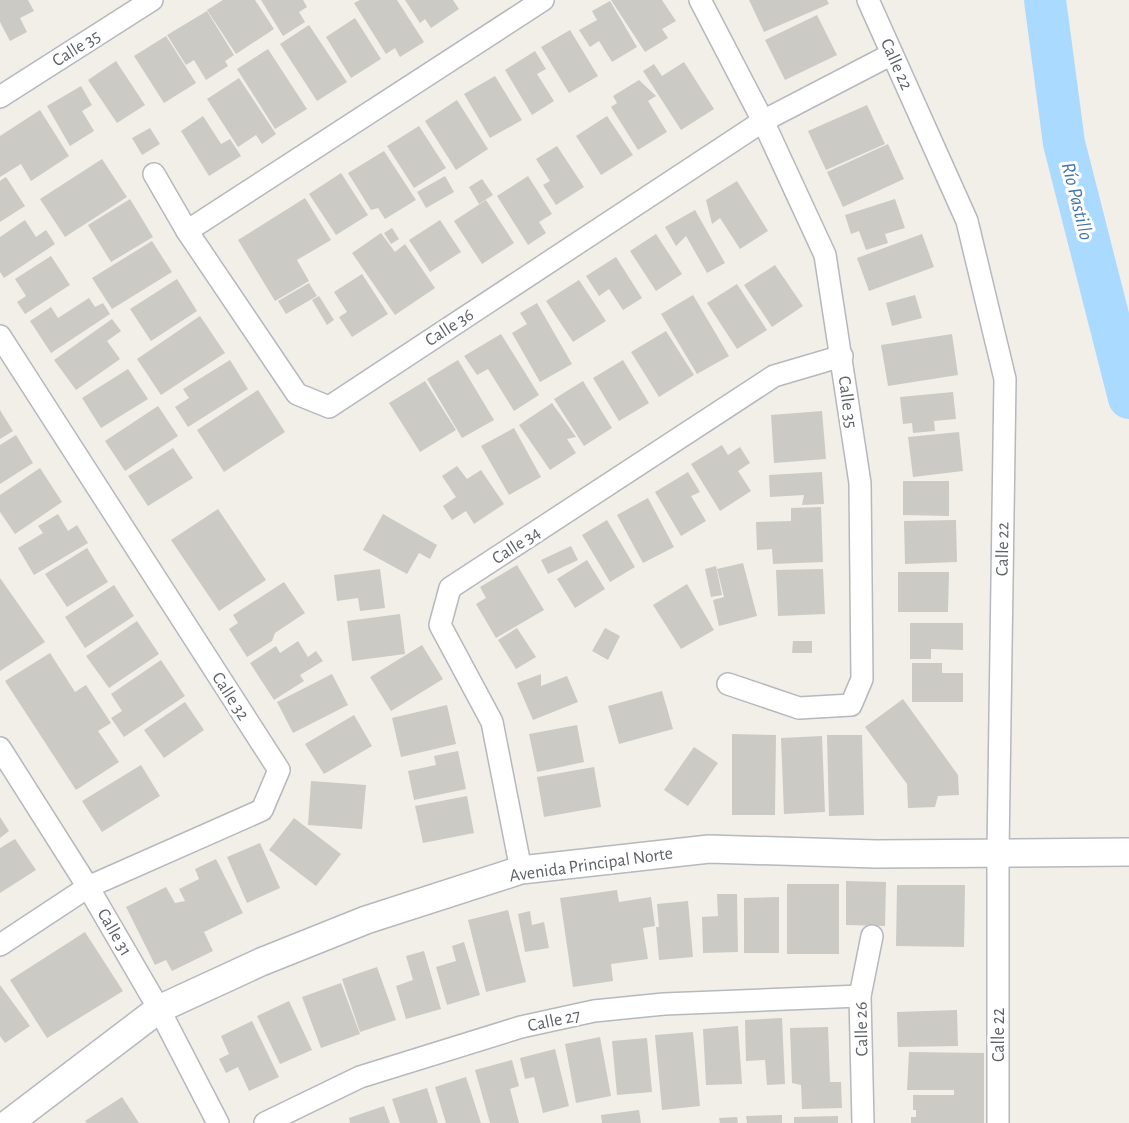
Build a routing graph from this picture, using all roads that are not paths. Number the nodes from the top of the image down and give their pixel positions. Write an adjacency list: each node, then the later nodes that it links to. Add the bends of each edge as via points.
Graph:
1 (152, 0): 6 (street, Calle 35)
2 (543, 0): 9 (street)
3 (700, 0): 7 (street, Calle 35)
4 (868, 0): 5 (street, Calle 22)
5 (892, 54): 7 (street); 14 (street, Calle 22, via 967,221 1005,379)
6 (0, 97)
7 (763, 121): 9 (street, Calle 36, via 329,406 297,394); 11 (street, Calle 35, via 825,255)
8 (154, 174): 9 (street, Calle 36)
9 (187, 231)
10 (0, 336): 17 (street, Calle 32, via 279,770 262,810)
11 (842, 356): 12 (street, Calle 35, via 860,483 862,679 851,705 799,708); 16 (street, Calle 34, via 774,376 450,588 440,625 492,722)
12 (728, 684)
13 (0, 748): 17 (street, Calle 31)
14 (998, 852): 15 (street, Avenida Principal Norte); 16 (street, Avenida Principal Norte, via 876,854 709,849); 26 (street, Calle 22)
15 (1129, 852)
16 (521, 870): 21 (street, Avenida Principal Norte, via 366,920)
17 (88, 887): 19 (street, Calle 32); 21 (street, Calle 31)
18 (872, 936): 20 (street, Calle 26)
19 (0, 945)
20 (860, 996): 24 (street, Calle 27, via 664,1004 594,1011 520,1027 360,1077); 25 (street, Calle 26)
21 (159, 1009): 22 (street, Avenida Principal Norte); 23 (street, Calle 31)
22 (9, 1123)
23 (218, 1123)
24 (265, 1123)
25 (863, 1123)
26 (998, 1123)

